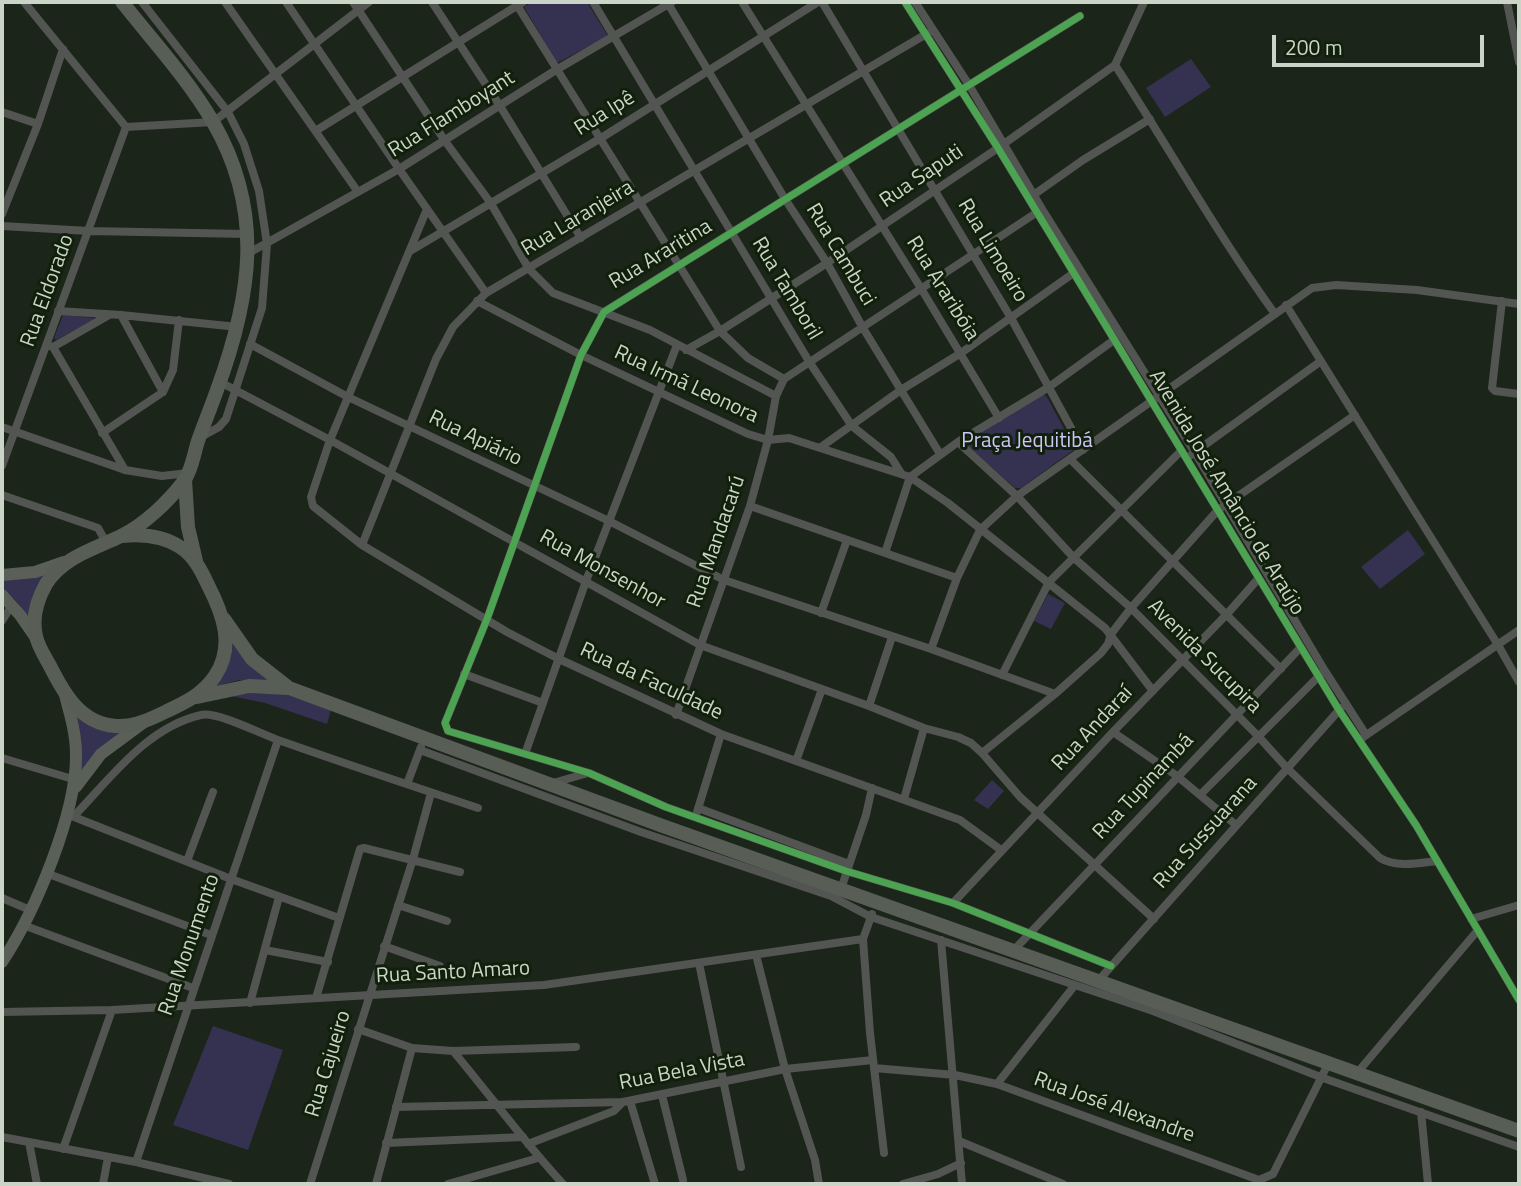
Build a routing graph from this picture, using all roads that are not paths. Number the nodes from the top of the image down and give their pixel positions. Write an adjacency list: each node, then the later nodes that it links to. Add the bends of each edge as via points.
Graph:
1 (24, 2): 24 (street)
2 (122, 2): 41 (highway)
3 (142, 2): 39 (street)
4 (225, 2): 30 (street)
5 (286, 2): 23 (street)
6 (369, 2): 17 (street)
7 (432, 2): 22 (street)
8 (593, 2): 21 (street, Rua Tamboril)
9 (742, 2): 20 (street, Rua Araribóia)
10 (820, 2): 20 (street, Rua Ipê); 29 (street, Rua Limoeiro)
11 (905, 2): 19 (street)
12 (915, 2): 19 (street)
13 (1144, 2): 26 (street)
14 (1507, 2): 25 (street)
15 (518, 3): 22 (street); 28 (street)
16 (669, 3): 21 (street, Rua Flamboyant); 27 (street, Rua Cambuci)
17 (356, 6): 23 (street); 31 (street)
18 (1080, 16): 32 (street, Rua Araritina)
19 (930, 32): 29 (street, Rua Laranjeira); 32 (street); 33 (street)
20 (763, 36): 27 (street, Rua Ipê); 35 (street, Rua Araribóia)
21 (614, 37): 28 (street, Rua Flamboyant); 34 (street, Rua Tamboril)
22 (459, 42): 31 (street); 37 (street)
23 (315, 43): 30 (street); 36 (street)
24 (62, 49): 42 (street); 43 (street)
25 (1519, 62)
26 (1115, 65): 40 (street); 49 (street, Rua Saputi)
27 (708, 69): 34 (street, Rua Ipê); 47 (street, Rua Cambuci)
28 (556, 70): 37 (street, Rua Flamboyant); 46 (street)
29 (862, 71): 35 (street, Rua Laranjeira); 44 (street, Rua Limoeiro)
30 (276, 72): 39 (street); 45 (street)
31 (404, 76): 36 (street); 48 (street)
32 (969, 85): 33 (street, Rua Araritina); 49 (street)
33 (960, 90): 44 (street, Rua Araritina); 49 (street)
34 (653, 104): 46 (street, Rua Ipê); 52 (street, Rua Tamboril)
35 (806, 104): 47 (street, Rua Laranjeira); 50 (street, Rua Araribóia)
36 (358, 105): 45 (street); 51 (street)
37 (500, 106): 48 (street, Rua Flamboyant); 53 (street)
38 (2, 112): 42 (street)
39 (228, 113): 41 (street); 70 (street, via 259,191)
40 (1150, 119): 56 (street); 89 (street)
41 (213, 122): 43 (street); 68 (highway, via 237,173)
42 (38, 124): 62 (street)
43 (125, 127): 65 (street, Rua Eldorado)
44 (898, 129): 50 (street, Rua Araritina); 54 (street, Rua Limoeiro)
45 (317, 130): 55 (street)
46 (601, 138): 53 (street, Rua Ipê); 59 (street)
47 (749, 138): 52 (street, Rua Laranjeira); 57 (street, Rua Cambuci)
48 (445, 141): 51 (street, Rua Flamboyant); 58 (street)
49 (1001, 146): 54 (street, Rua Saputi); 56 (street, Avenida José Amâncio de Araújo)
50 (843, 162): 57 (street, Rua Araritina); 63 (street, Rua Araribóia)
51 (399, 169): 55 (street, Rua Flamboyant); 60 (street)
52 (693, 170): 59 (street, Rua Laranjeira); 67 (street, Rua Tamboril)
53 (542, 173): 58 (street, Rua Ipê); 69 (street)
54 (935, 188): 63 (street, Rua Saputi); 73 (street, Rua Limoeiro)
55 (358, 192): 70 (street, Rua Flamboyant)
56 (1031, 196): 61 (street, Avenida José Amâncio de Araújo)
57 (785, 199): 67 (street, Rua Araritina); 74 (street, Rua Cambuci)
58 (490, 202): 66 (street, Rua Ipê); 76 (street)
59 (641, 202): 69 (street, Rua Laranjeira); 75 (street)
60 (427, 209): 66 (street); 71 (street)
61 (1039, 211): 73 (street); 77 (street, Avenida José Amâncio de Araújo)
62 (2, 214)
63 (883, 225): 74 (street, Rua Saputi); 78 (street, Rua Araribóia)
64 (2, 226): 65 (street)
65 (89, 231): 68 (street); 85 (street, Rua Eldorado)
66 (442, 231): 71 (street, Rua Ipê); 79 (street)
67 (732, 233): 75 (street, Rua Araritina); 80 (street, Rua Tamboril)
68 (248, 234): 72 (highway)
69 (581, 238): 76 (street, Rua Laranjeira)
70 (268, 244): 72 (street, Rua Flamboyant); 96 (street, via 262,308)
71 (410, 251): 113 (street)
72 (247, 254): 92 (highway)
73 (974, 254): 78 (street); 90 (street, Rua Limoeiro)
74 (827, 263): 80 (street, Rua Saputi); 93 (street, Rua Cambuci)
75 (678, 266): 86 (street, Rua Araritina); 94 (street)
76 (530, 268): 79 (street, Rua Laranjeira); 86 (street, via 553,293)
77 (1077, 271): 90 (street); 95 (street, Avenida José Amâncio de Araújo); 114 (street)
78 (922, 289): 93 (street); 100 (street, Rua Araribóia)
79 (486, 293): 81 (street, Rua Laranjeira)
80 (771, 299): 94 (street, Rua Saputi); 103 (street, Rua Tamboril)
81 (477, 300): 101 (street, Rua Irmã Leonora); 117 (street, Rua Laranjeira, via 447,336)
82 (1502, 301): 83 (street); 84 (street, via 1336,285 1312,288); 111 (street, via 1492,388)
83 (1519, 304)
84 (1286, 306): 89 (street); 102 (street)
85 (58, 312): 87 (street); 98 (street, Rua Eldorado)
86 (604, 312): 97 (street); 101 (street, Rua Araritina)
87 (110, 314): 88 (street); 98 (street)
88 (121, 314): 91 (street); 109 (street)
89 (1275, 314): 114 (street)
90 (1011, 318): 100 (street); 106 (street, Rua Limoeiro)
91 (179, 320): 92 (street); 109 (street, via 175,363)
92 (238, 327): 105 (highway)
93 (863, 328): 103 (street); 108 (street, Rua Cambuci)
94 (720, 331): 99 (street, Rua Saputi); 104 (street, via 748,358)
95 (1114, 340): 106 (street); 114 (street, Avenida José Amâncio de Araújo)
96 (250, 344): 107 (street); 113 (street, Rua Apiário)
97 (677, 345): 99 (street); 110 (street)
98 (50, 346): 120 (street, Rua Eldorado); 121 (street)
99 (686, 350): 112 (street)
100 (961, 353): 108 (street); 116 (street, Rua Araribóia)
101 (581, 355): 110 (street, Rua Irmã Leonora); 137 (street, Rua Araritina)
102 (1321, 361): 115 (street); 128 (street)
103 (810, 363): 104 (street); 118 (street, Rua Tamboril)
104 (784, 379): 112 (street, Rua Mandacarú)
105 (220, 382): 107 (street, Rua Monsenhor); 122 (highway)
106 (1049, 387): 116 (street); 127 (street, Rua Limoeiro)
107 (236, 389): 122 (street, via 226,419); 123 (street, Rua Monsenhor)
108 (901, 390): 118 (street); 129 (street, Rua Cambuci)
109 (163, 392): 121 (street)
110 (658, 392): 124 (street, Rua Irmã Leonora); 143 (street)
111 (1519, 394)
112 (776, 396): 124 (street, Rua Mandacarú)
113 (348, 397): 117 (street, Rua Apiário); 123 (street)
114 (1155, 400): 127 (street); 128 (street); 130 (street, Avenida José Amâncio de Araújo)
115 (1355, 415): 141 (street); 176 (street)
116 (999, 418): 125 (street)
117 (408, 426): 134 (street, Rua Laranjeira); 137 (street, Rua Apiário)
118 (852, 426): 126 (street); 135 (street, Rua Tamboril)
119 (2, 427): 120 (street)
120 (14, 432): 132 (street, Rua Eldorado); 133 (street)
121 (103, 433): 133 (street)
122 (200, 438): 136 (highway)
123 (330, 440): 134 (street, Rua Monsenhor); 149 (street, Rua da Faculdade, via 311,500)
124 (768, 440): 126 (street, Rua Tamboril, via 789,438); 140 (street, Rua Mandacarú)
125 (958, 442): 129 (street); 139 (street, Avenida Sucupira)
126 (821, 447): 135 (street, Rua Tamboril)
127 (1083, 450): 131 (street)
128 (1195, 453): 130 (street); 141 (street)
129 (940, 454): 135 (street)
130 (1184, 455): 141 (street, Avenida José Amâncio de Araújo); 142 (street)
131 (1070, 459): 139 (street); 142 (street)
132 (2, 466)
133 (125, 470): 136 (street)
134 (389, 473): 148 (street, Rua Monsenhor); 149 (street, Rua Laranjeira)
135 (906, 475): 144 (street, Rua Tamboril); 150 (street)
136 (187, 476): 145 (highway, via 154,514); 154 (highway, via 188,527)
137 (534, 488): 143 (street, Rua Apiário); 148 (street, Rua Araritina)
138 (2, 495): 147 (street, via 98,528)
139 (1017, 496): 144 (street); 151 (street, Avenida Sucupira)
140 (750, 506): 146 (street); 160 (street, Rua Mandacarú)
141 (1222, 507): 153 (street); 155 (street); 156 (street, Avenida José Amâncio de Araújo)
142 (1121, 511): 151 (street); 153 (street)
143 (609, 522): 160 (street, Rua Apiário); 161 (street)
144 (980, 530): 158 (street); 162 (street, Rua Tamboril)
145 (122, 536): 147 (highway); 154 (highway, via 167,540)
146 (847, 540): 150 (street); 166 (street)
147 (106, 542): 152 (highway)
148 (513, 542): 161 (street, Rua Monsenhor); 168 (street, Rua Araritina)
149 (362, 545): 168 (street, Rua da Faculdade)
150 (885, 553): 158 (street)
151 (1074, 558): 162 (street); 165 (street, Avenida Sucupira)
152 (68, 561): 157 (main road, via 35,572); 174 (highway, via 40,596)
153 (1171, 561): 165 (street); 167 (street)
154 (197, 562): 169 (highway)
155 (1260, 562): 156 (street); 182 (street)
156 (1252, 568): 159 (street, Avenida José Amâncio de Araújo)
157 (2, 575)
158 (957, 578): 178 (street)
159 (1258, 579): 167 (street, Rua Andaraí); 177 (street, Avenida José Amâncio de Araújo)
160 (724, 580): 166 (street, Rua Apiário); 175 (street, Rua Mandacarú)
161 (586, 581): 175 (street, Rua Monsenhor); 179 (street)
162 (1049, 582): 172 (street, Rua Tamboril); 184 (street)
163 (2, 595): 164 (main road)
164 (12, 605): 170 (street); 174 (main road)
165 (1131, 608): 172 (street); 180 (street, Avenida Sucupira)
166 (821, 613): 173 (street, Rua Apiário)
167 (1227, 614): 180 (street, Rua Andaraí); 181 (street)
168 (487, 619): 179 (street, Rua da Faculdade); 183 (street, Rua Araritina)
169 (224, 620): 186 (highway, via 251,659); 191 (highway, via 223,659 212,681)
170 (2, 621)
171 (1519, 630): 176 (street)
172 (1111, 634): 188 (street, Rua Tamboril); 189 (street, via 1101,653)
173 (892, 637): 178 (street, Rua Apiário); 194 (street)
174 (36, 639): 190 (highway)
175 (701, 645): 187 (street, Rua Monsenhor); 196 (street, Rua Mandacarú)
176 (1498, 645): 185 (street); 203 (street)
177 (1300, 648): 181 (street, Rua Tupinambá); 182 (street, Avenida José Amâncio de Araújo)
178 (932, 649): 184 (street, Rua Apiário)
179 (559, 659): 192 (street); 196 (street, Rua da Faculdade)
180 (1182, 661): 188 (street, Rua Andaraí); 197 (street, Avenida Sucupira)
181 (1281, 668): 197 (street, Rua Tupinambá)
182 (1321, 673): 193 (street); 195 (street, Avenida José Amâncio de Araújo); 202 (street)
183 (464, 674): 192 (street); 207 (street, Rua Araritina, via 445,723 447,731)
184 (1002, 675): 189 (street, Rua Apiário)
185 (1519, 682)
186 (289, 688): 191 (highway, via 249,686); 205 (highway)
187 (822, 689): 194 (street, Rua Monsenhor); 209 (street)
188 (1153, 691): 200 (street, Rua Andaraí)
189 (1055, 694): 206 (street)
190 (65, 695): 198 (highway, via 100,723 127,726); 213 (main road, via 76,746)
191 (196, 697): 198 (highway)
192 (544, 703): 207 (street)
193 (1346, 704): 195 (street, Rua Sussuarana); 203 (street)
194 (869, 706): 199 (street, Rua Monsenhor)
195 (1339, 710): 203 (street, Avenida José Amâncio de Araújo); 210 (street, Rua Sussuarana)
196 (676, 715): 201 (street, Rua da Faculdade)
197 (1237, 715): 202 (street, Avenida Sucupira); 212 (street, Rua Tupinambá)
198 (147, 721): 213 (main road, via 108,748)
199 (924, 728): 206 (street, Rua Monsenhor, via 958,737); 220 (street)
200 (1112, 732): 212 (street); 224 (street, Rua Andaraí)
201 (721, 734): 209 (street, Rua da Faculdade); 223 (street)
202 (1258, 736): 210 (street, Avenida Sucupira); 219 (street)
203 (1363, 737): 232 (street, Avenida José Amâncio de Araújo)
204 (278, 740): 214 (street); 225 (street, via 210,714 195,717 140,747); 237 (street, Rua Monumento)
205 (423, 744): 214 (street); 215 (highway); 246 (street, via 653,836 831,896)
206 (982, 752): 224 (street)
207 (525, 754): 211 (street)
208 (2, 758): 213 (street)
209 (796, 761): 216 (street, Rua da Faculdade)
210 (1287, 768): 228 (street, Rua Sussuarana); 232 (street, Avenida Sucupira, via 1384,861)
211 (589, 773): 215 (street); 221 (street)
212 (1177, 776): 219 (street); 233 (street, Rua Tupinambá)
213 (76, 783): 225 (main road)
214 (407, 784): 218 (street)
215 (550, 784): 227 (highway)
216 (872, 788): 220 (street, Rua da Faculdade); 234 (street)
217 (213, 792): 231 (street)
218 (431, 793): 222 (street); 230 (street, Rua Cajueiro)
219 (1200, 795): 228 (street)
220 (904, 799): 229 (street, Rua da Faculdade, via 960,820)
221 (666, 807): 226 (street); 227 (street)
222 (478, 808)
223 (698, 808): 226 (street); 234 (street)
224 (1038, 813): 229 (street, Rua Andaraí); 233 (street)
225 (70, 815): 231 (street); 236 (main road)
226 (695, 818): 234 (street)
227 (660, 825): 238 (highway)
228 (1237, 825): 248 (street, Rua Sussuarana)
229 (1001, 850): 242 (street, Rua Andaraí)
230 (413, 859): 235 (street); 243 (street, Rua Cajueiro); 247 (street, via 360,849)
231 (187, 861): 237 (street)
232 (1437, 861): 249 (street, Avenida José Amâncio de Araújo)
233 (1095, 865): 248 (street); 253 (street, Rua Tupinambá)
234 (847, 867): 238 (street); 242 (street)
235 (460, 872)
236 (46, 873): 245 (main road); 254 (street)
237 (231, 879): 239 (street); 254 (street, Rua Monumento)
238 (841, 889): 241 (highway)
239 (279, 897): 247 (street); 258 (street)
240 (2, 898): 245 (street)
241 (876, 901): 246 (street); 259 (highway)
242 (953, 903): 253 (street)
243 (398, 905): 250 (street); 257 (street, Rua Cajueiro)
244 (1519, 905): 249 (street)
245 (30, 910): 251 (main road)
246 (871, 917): 255 (street); 256 (street)
247 (339, 918): 262 (street)
248 (1154, 919): 265 (street, Rua Sussuarana)
249 (1471, 919): 252 (street, Avenida José Amâncio de Araújo)
250 (447, 921)
251 (23, 925): 261 (main road); 268 (street)
252 (1478, 930): 271 (street, Avenida José Amâncio de Araújo); 283 (street)
253 (1029, 934): 259 (street, Rua Tupinambá); 265 (street)
254 (211, 935): 268 (street, Rua Monumento)
255 (863, 939): 260 (street, Rua Santo Amaro); 281 (street)
256 (941, 940): 267 (street); 284 (street)
257 (384, 946): 264 (street); 269 (street, Rua Cajueiro)
258 (265, 950): 262 (street); 272 (street)
259 (1014, 950): 266 (highway)
260 (756, 955): 263 (street, Rua Santo Amaro); 282 (street)
261 (2, 962)
262 (328, 962): 270 (street)
263 (699, 963): 269 (street, Rua Santo Amaro, via 544,985); 286 (street)
264 (440, 966)
265 (1111, 967): 266 (street, Rua Sussuarana)
266 (1099, 980): 280 (highway)
267 (1075, 985): 285 (street); 287 (street)
268 (193, 988): 273 (street, Rua Monumento)
269 (368, 995): 270 (street, Rua Santo Amaro); 276 (street, Rua Cajueiro)
270 (316, 998): 272 (street, Rua Santo Amaro)
271 (1519, 1000)
272 (250, 1003): 273 (street, Rua Santo Amaro)
273 (188, 1006): 274 (street, Rua Santo Amaro); 304 (street, Rua Monumento)
274 (112, 1010): 275 (street, Rua Santo Amaro); 300 (street)
275 (2, 1012)
276 (358, 1029): 278 (street); 312 (street, Rua Cajueiro)
277 (576, 1047): 279 (street)
278 (412, 1048): 279 (street); 291 (street)
279 (453, 1051): 290 (street)
280 (1329, 1062): 283 (highway); 285 (street)
281 (874, 1064): 282 (street, Rua Bela Vista); 284 (street, Rua Bela Vista); 301 (street)
282 (785, 1069): 286 (street, Rua Bela Vista); 317 (street)
283 (1357, 1073): 293 (highway)
284 (955, 1075): 287 (street, Rua José Alexandre); 296 (street)
285 (1323, 1078): 287 (street, Rua José Alexandre, via 1273,1174 1264,1180); 292 (street)
286 (725, 1083): 288 (street, Rua Bela Vista); 306 (street)
287 (998, 1084)
288 (662, 1095): 289 (street, Rua Bela Vista); 308 (street)
289 (626, 1102): 290 (street, Rua Bela Vista); 295 (street, via 614,1111); 316 (street)
290 (497, 1103): 291 (street, Rua Bela Vista); 295 (street)
291 (396, 1107): 298 (street)
292 (1421, 1112): 299 (street); 322 (street)
293 (1519, 1131)
294 (2, 1137): 297 (street)
295 (526, 1141): 298 (street); 303 (street)
296 (959, 1141): 305 (street); 321 (street)
297 (29, 1142): 300 (street); 309 (street)
298 (386, 1143): 313 (street)
299 (1519, 1147)
300 (63, 1149): 302 (street)
301 (884, 1153)
302 (108, 1157): 304 (street); 310 (street)
303 (538, 1158): 314 (street); 315 (street)
304 (136, 1162): 311 (street)
305 (961, 1163): 307 (street); 320 (street)
306 (741, 1167)
307 (938, 1174): 318 (street); 319 (street)
308 (683, 1180)
309 (37, 1184)
310 (103, 1184)
311 (229, 1184)
312 (310, 1184)
313 (376, 1184)
314 (448, 1184)
315 (563, 1184)
316 (655, 1184)
317 (819, 1184)
318 (903, 1184)
319 (939, 1184)
320 (962, 1184)
321 (1063, 1184)
322 (1428, 1184)

